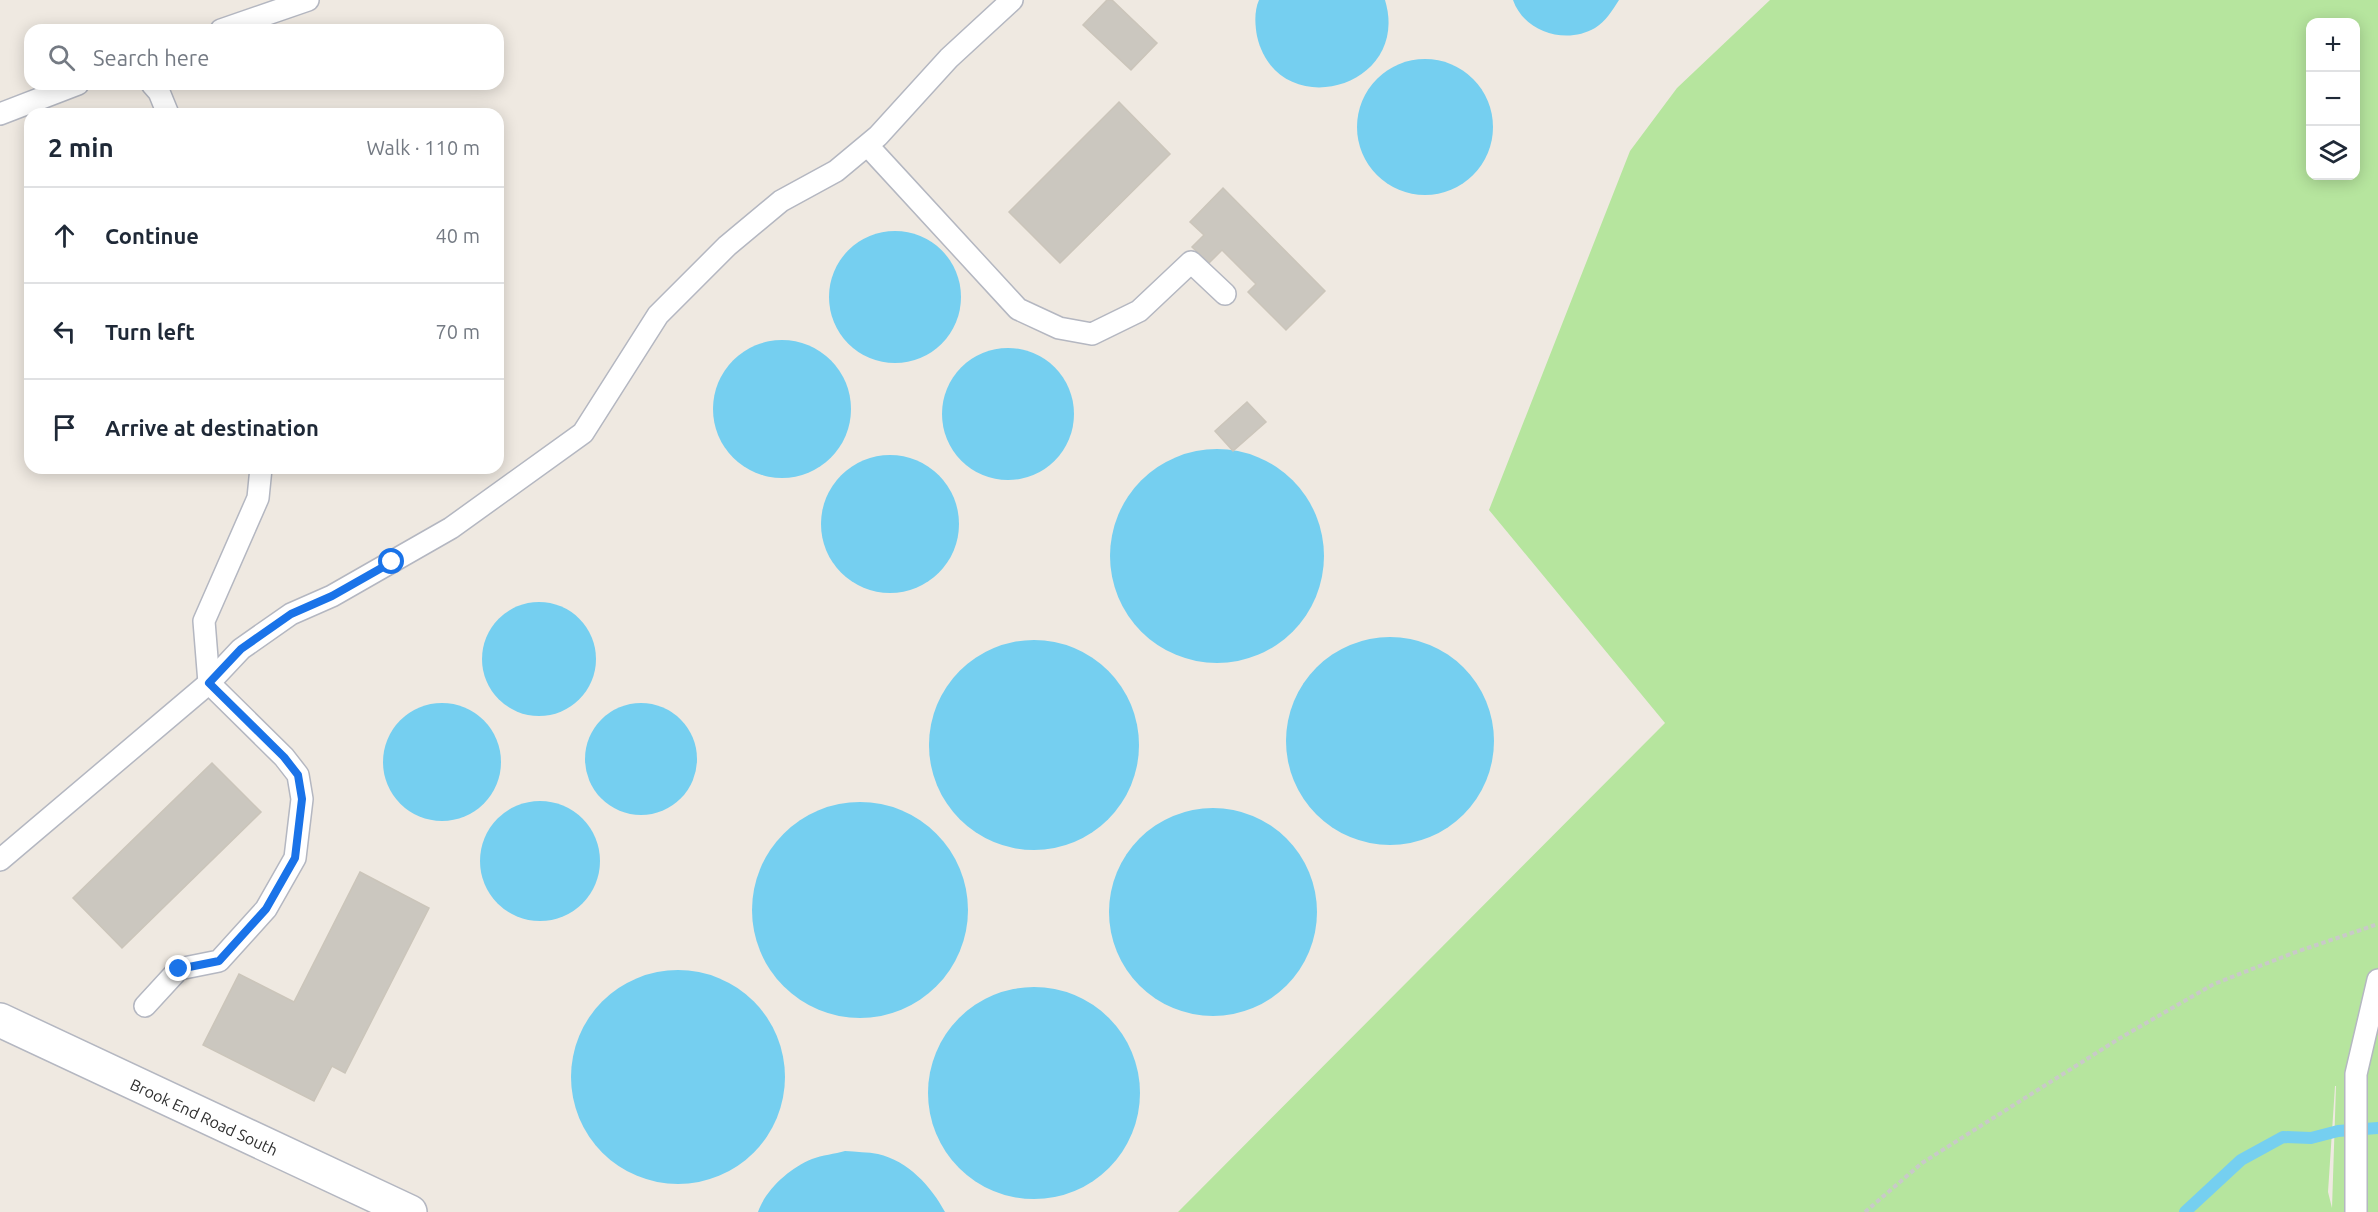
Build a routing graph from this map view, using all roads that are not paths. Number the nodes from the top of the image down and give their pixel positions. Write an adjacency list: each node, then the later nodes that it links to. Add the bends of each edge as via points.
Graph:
1 (308, 0): 3 (lane)
2 (999, 5): 8 (lane)
3 (238, 24)
4 (62, 90): 7 (lane)
5 (157, 90): 6 (lane)
6 (166, 108)
7 (0, 114)
8 (868, 146): 9 (lane, via 1018,309 1059,328 1092,334 1139,311 1191,262); 11 (lane, via 836,171 781,201 727,246 658,315 583,433 451,528 332,596 291,614 241,649)
9 (1225, 294)
10 (260, 474): 11 (lane, via 258,498 204,621)
11 (209, 683): 12 (lane); 14 (lane, via 298,775 302,799 295,858 266,909 219,961 179,969)
12 (0, 860)
13 (2378, 980): 17 (lane, via 2356,1074)
14 (144, 1006)
15 (0, 1020): 16 (street, Brook End Road South)
16 (410, 1212)
17 (2356, 1212)

